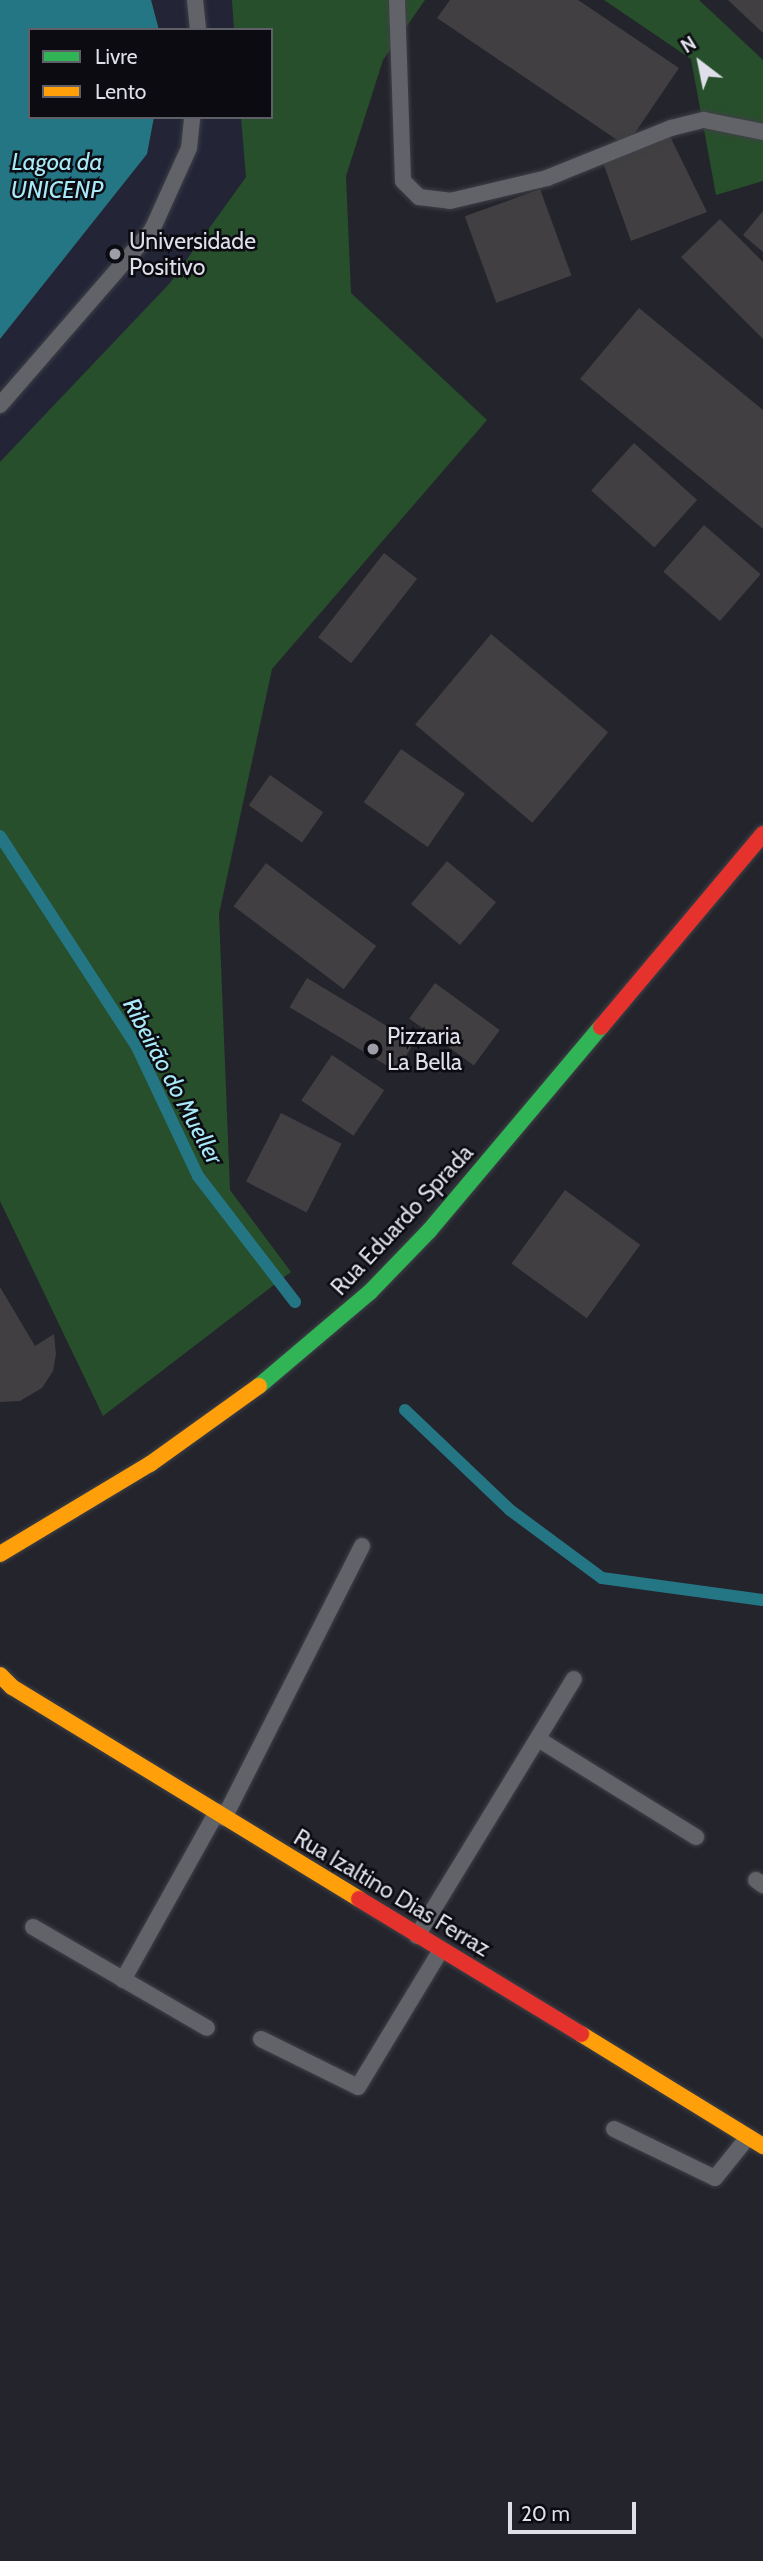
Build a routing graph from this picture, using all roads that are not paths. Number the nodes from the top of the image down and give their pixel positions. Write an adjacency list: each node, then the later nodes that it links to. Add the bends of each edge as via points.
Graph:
1 (195, 0): 3 (lane)
2 (397, 0): 5 (lane, via 403,181 419,197 450,201 547,178 671,128 704,120)
3 (198, 28)
4 (192, 119): 6 (lane, via 189,148 152,230)
5 (763, 132)
6 (0, 405)
7 (763, 834): 9 (main road, Rua Eduardo Sprada, via 429,1231 370,1292 231,1408 150,1464)
8 (362, 1546): 13 (lane)
9 (0, 1554)
10 (0, 1675): 13 (main road, Rua Izaltino Dias Ferraz, via 12,1687)
11 (574, 1679): 12 (lane)
12 (538, 1739): 14 (lane); 16 (lane)
13 (220, 1815): 16 (main road, Rua Izaltino Dias Ferraz); 18 (lane)
14 (696, 1836)
15 (33, 1927): 18 (lane)
16 (417, 1936): 17 (main road, Rua Izaltino Dias Ferraz)
17 (441, 1950): 20 (lane, via 358,2087); 22 (main road, Rua Izaltino Dias Ferraz)
18 (122, 1980): 19 (lane)
19 (207, 2028)
20 (261, 2039)
21 (614, 2129): 22 (lane, via 715,2178)
22 (748, 2137): 23 (main road, Rua Izaltino Dias Ferraz)
23 (763, 2146)

